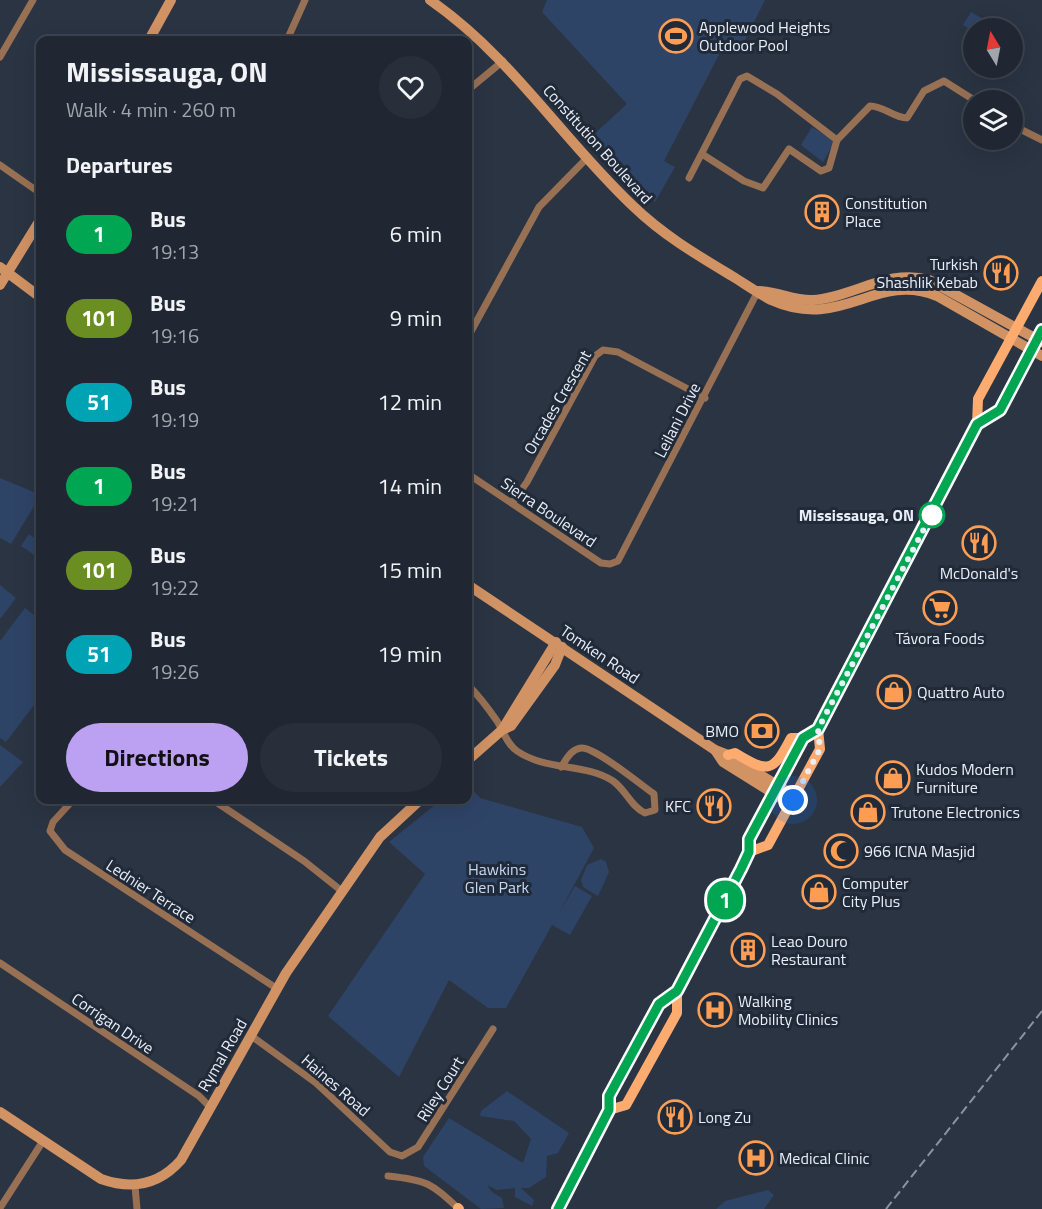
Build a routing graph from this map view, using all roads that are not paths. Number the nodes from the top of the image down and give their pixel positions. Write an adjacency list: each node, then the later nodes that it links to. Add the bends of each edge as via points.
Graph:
1 (33, 0): 7 (street)
2 (171, 0): 5 (street)
3 (305, 0): 6 (street)
4 (430, 0): 8 (street, Constitution Boulevard)
5 (151, 36)
6 (288, 36)
7 (0, 57)
8 (503, 61): 9 (street); 15 (street, Constitution Boulevard)
9 (472, 87)
10 (963, 93): 12 (street, via 944,81 924,91 907,118 870,106)
11 (1023, 130): 13 (street)
12 (837, 140): 14 (street, via 825,171 789,149 763,188 744,181); 14 (street, via 777,93 747,76 740,79)
13 (1042, 140)
14 (702, 154): 17 (street)
15 (587, 158): 23 (street, Constitution Boulevard, via 666,235); 25 (street, via 539,207)
16 (0, 165): 18 (street)
17 (689, 178)
18 (36, 190)
19 (36, 226): 20 (street)
20 (4, 270): 22 (street); 24 (street)
21 (1042, 281): 26 (main road)
22 (0, 285)
23 (758, 291): 26 (street, Constitution Boulevard, via 810,300 845,294 891,278 913,276 929,280); 30 (street, Leilani Drive)
24 (36, 294)
25 (472, 330)
26 (1013, 333): 27 (street, Constitution Boulevard); 28 (street); 31 (main road, via 978,399)
27 (1040, 337): 28 (main road)
28 (1032, 350): 29 (street); 31 (main road, via 1000,410)
29 (1042, 356)
30 (705, 398): 33 (street, Orcades Crescent, via 618,352 603,350 595,356); 34 (street, Leilani Drive)
31 (977, 424): 38 (main road)
32 (472, 477): 33 (street, Sierra Boulevard)
33 (512, 503): 34 (street, Sierra Boulevard, via 601,563)
34 (618, 561)
35 (472, 588): 36 (street, Tomken Road)
36 (559, 645): 39 (street); 41 (street, Tomken Road)
37 (472, 691): 39 (street)
38 (818, 729): 40 (main road); 46 (main road, via 820,749)
39 (502, 730): 43 (street); 44 (street, via 516,750 541,763)
40 (803, 738): 42 (main road, via 791,738 779,760 765,767 735,753); 45 (main road)
41 (715, 750): 42 (street, Tomken Road); 45 (street, Tomken Road, via 723,762)
42 (728, 755): 45 (street, Tomken Road)
43 (472, 756)
44 (561, 767): 44 (street, via 606,777 615,782 637,810 655,810 654,794 591,750 578,748)
45 (776, 790): 46 (street, Tomken Road); 50 (main road, via 749,839)
46 (792, 800): 50 (main road, via 768,845)
47 (69, 804): 53 (street, Lednier Terrace, via 50,831 65,850)
48 (219, 804): 51 (street)
49 (406, 804): 51 (street, Rymal Road)
50 (749, 852): 54 (main road)
51 (343, 892): 53 (street, Rymal Road)
52 (0, 963): 57 (street, Corrigan Drive)
53 (276, 988): 56 (street, Rymal Road)
54 (677, 991): 58 (main road, via 659,1004 609,1096); 58 (main road, via 677,1012 626,1105)
55 (493, 1029): 61 (street, Riley Court, via 423,1141 415,1151)
56 (250, 1035): 57 (street, Rymal Road); 61 (street, Haines Road, via 303,1071 390,1152)
57 (210, 1107): 63 (street, Rymal Road, via 174,1168 154,1181)
58 (609, 1110): 67 (main road)
59 (0, 1112): 60 (street)
60 (43, 1141): 63 (street, via 101,1179); 64 (street)
61 (402, 1156)
62 (388, 1176): 66 (street, via 440,1189)
63 (135, 1186): 65 (street)
64 (0, 1208)
65 (137, 1209)
66 (459, 1209)
67 (558, 1209)

